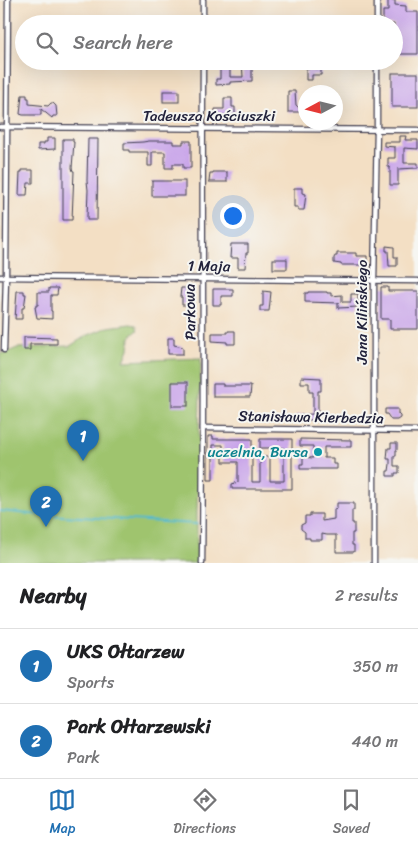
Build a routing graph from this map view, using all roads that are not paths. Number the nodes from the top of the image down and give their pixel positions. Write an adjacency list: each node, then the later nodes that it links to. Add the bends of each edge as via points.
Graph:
1 (8, 0): 9 (street)
2 (204, 0): 4 (street)
3 (378, 0): 5 (street)
4 (203, 15)
5 (378, 15)
6 (203, 70): 10 (street, Parkowa)
7 (377, 70): 11 (street, Jana Kilińskiego)
8 (0, 127): 9 (street, Tadeusza Kościuszki)
9 (7, 127): 10 (street, Tadeusza Kościuszki); 14 (street)
10 (203, 128): 11 (street, Tadeusza Kościuszki); 15 (street, Parkowa)
11 (377, 129): 12 (street, Tadeusza Kościuszki); 16 (street, Jana Kilińskiego)
12 (418, 130)
13 (0, 277): 14 (street, 1 Maja)
14 (6, 277): 15 (street, 1 Maja); 18 (street)
15 (202, 279): 16 (street, 1 Maja); 19 (street, Parkowa)
16 (374, 280): 17 (street, 1 Maja); 20 (street, Jana Kilińskiego)
17 (418, 280)
18 (4, 350)
19 (203, 428): 20 (street, Stanisława Kierbedzia); 22 (street, Parkowa)
20 (374, 430): 21 (street, Stanisława Kierbedzia); 23 (street, Jana Kilińskiego)
21 (418, 431)
22 (202, 563)
23 (374, 563)

